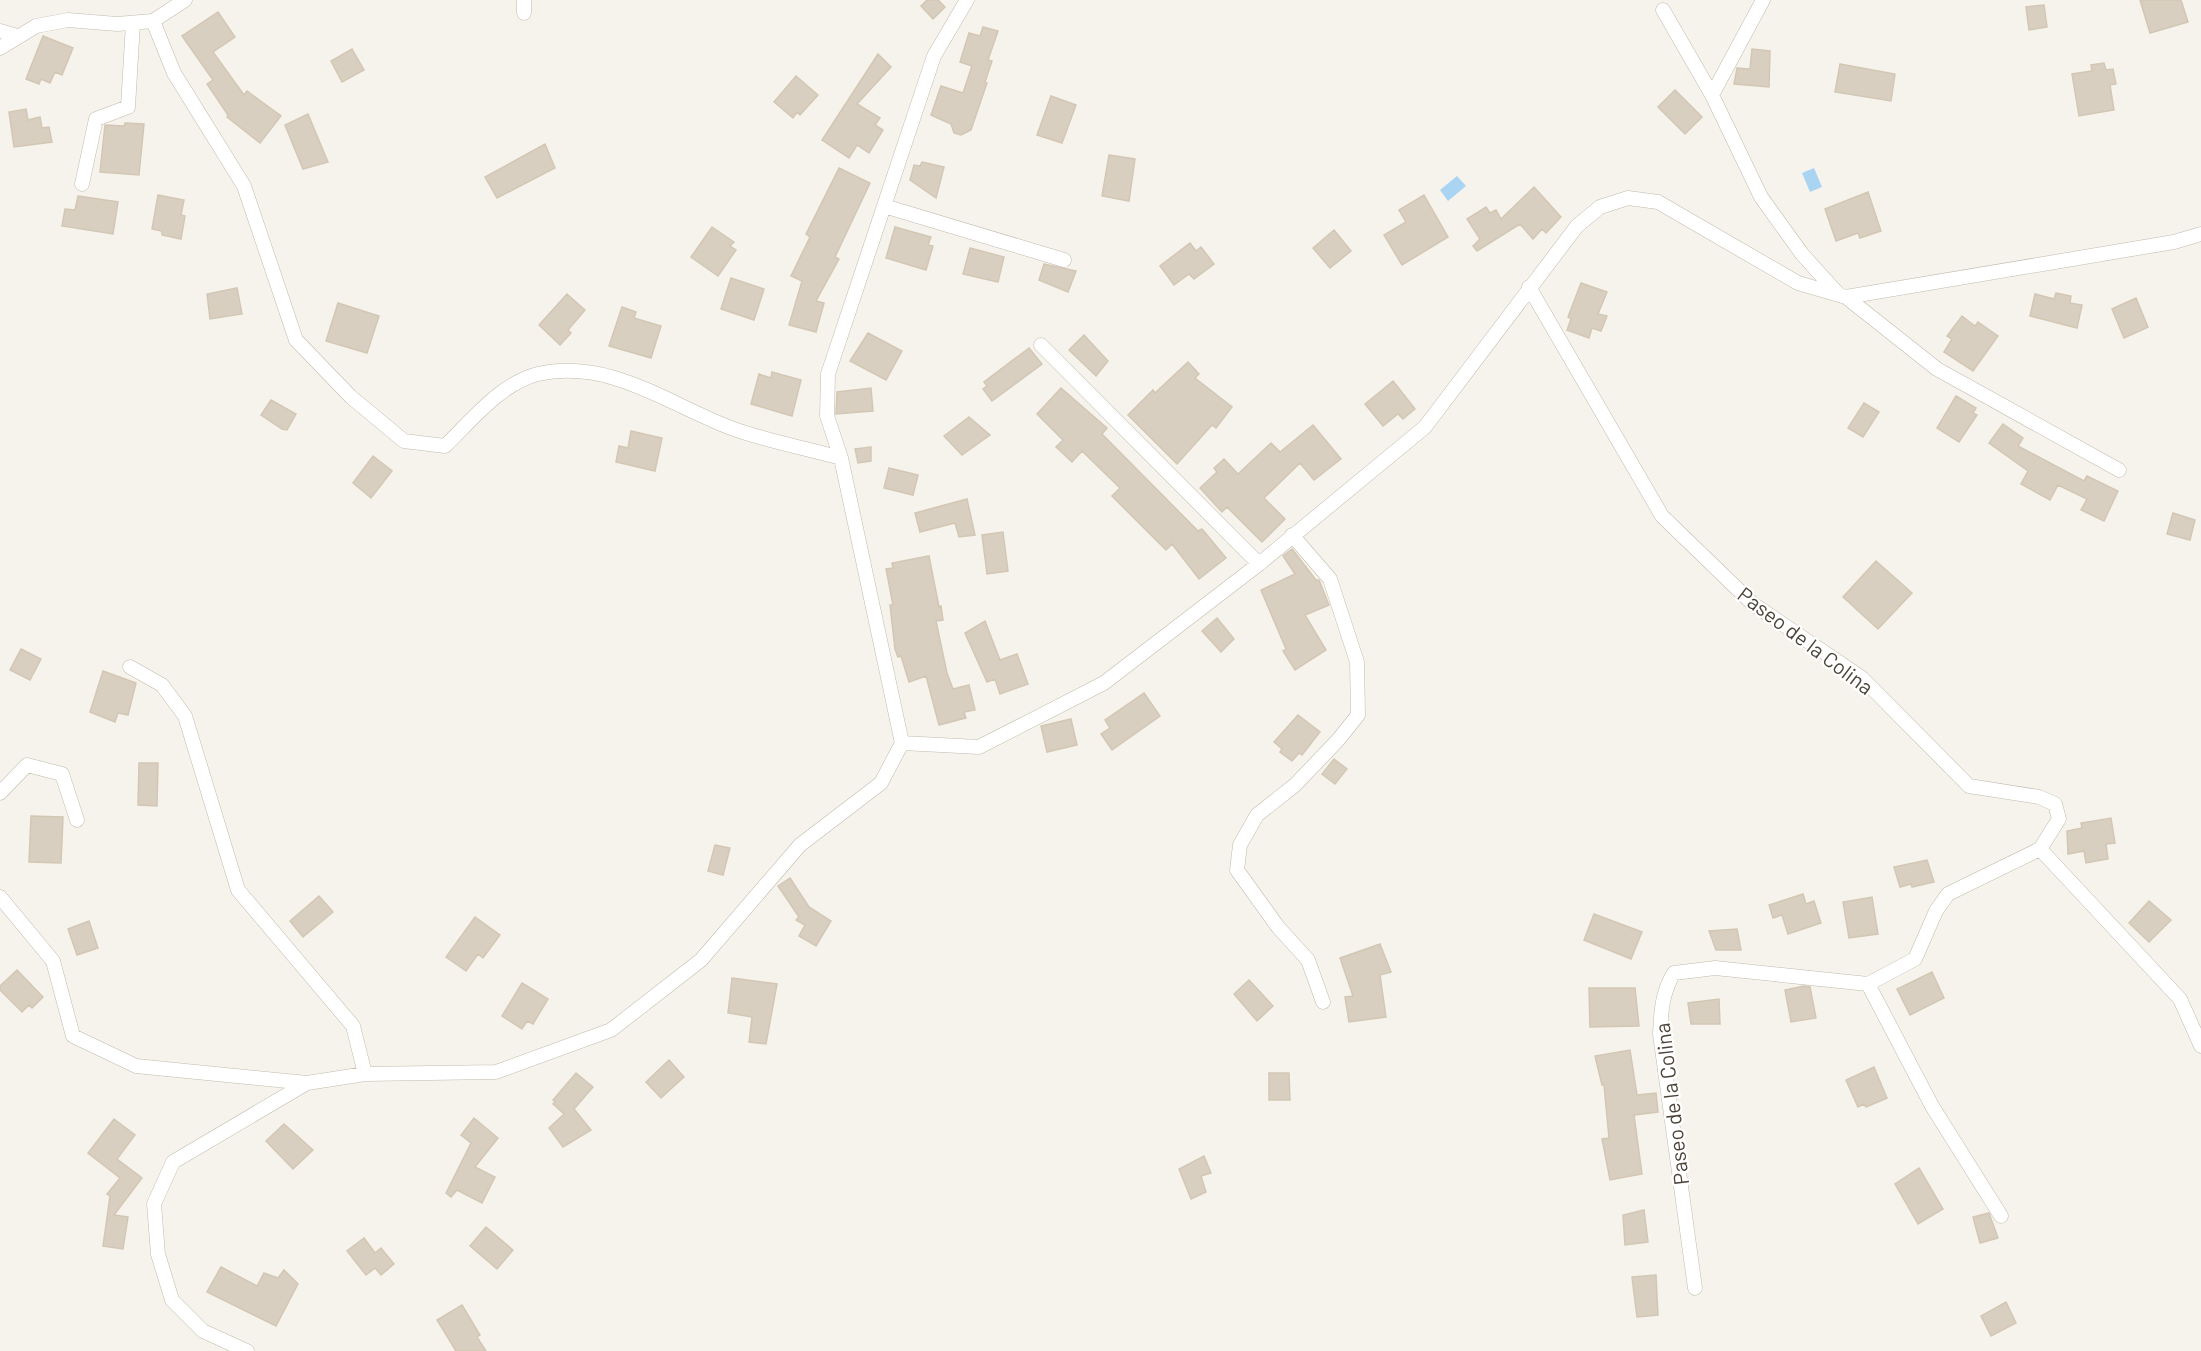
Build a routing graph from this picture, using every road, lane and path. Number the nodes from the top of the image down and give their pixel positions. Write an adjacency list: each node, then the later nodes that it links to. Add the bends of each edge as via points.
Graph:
1 (185, 0): 5 (street)
2 (967, 0): 12 (street, via 934,56)
3 (1763, 0): 10 (street)
4 (1664, 10): 10 (street)
5 (153, 21): 6 (street); 18 (street, via 174,73 244,186 296,340 351,397 404,441 445,446 505,390 536,375 569,371 622,379 732,428)
6 (134, 23): 8 (street, via 68,20 36,26); 11 (street, via 128,107 96,119)
7 (0, 31): 8 (street)
8 (17, 36): 9 (street)
9 (0, 48)
10 (1712, 95): 16 (street, via 1761,197 1802,254)
11 (82, 184)
12 (884, 206): 14 (street); 18 (street, via 828,374 827,416)
13 (2201, 234): 16 (street, via 2174,242)
14 (1064, 260)
15 (1529, 287): 16 (street, via 1577,226 1600,207 1628,198 1658,202 1798,283); 20 (street, via 1425,428); 26 (street, Paseo de la Colina, via 1662,516 1753,604 1862,678 1970,786 2039,797 2055,804 2059,819)
16 (1843, 297): 19 (street, via 1937,369)
17 (1041, 345): 21 (street)
18 (841, 458): 23 (street)
19 (2119, 470)
20 (1292, 535): 21 (street); 29 (street, via 1330,579 1357,662 1358,715 1295,785 1257,814 1240,844 1237,870 1278,927 1308,960)
21 (1259, 564): 23 (street, via 1104,683 979,747)
22 (130, 667): 31 (street, via 162,685 185,716 238,890 353,1026)
23 (902, 743): 31 (street, via 880,783 800,845 701,960 611,1030 496,1072)
24 (0, 793): 25 (street, via 27,765 62,774)
25 (77, 820)
26 (2040, 849): 28 (street, via 1948,894 1936,910 1915,959); 30 (street, via 2180,999)
27 (0, 897): 32 (street, via 52,961 73,1036 136,1066)
28 (1868, 984): 33 (street, via 1932,1106); 34 (street, Paseo de la Colina, via 1715,968 1674,973 1667,984 1660,1034)
29 (1323, 1002)
30 (2201, 1046)
31 (365, 1074): 32 (street)
32 (307, 1083): 35 (street, via 173,1162 154,1204 158,1254 172,1300 202,1331)
33 (2001, 1215)
34 (1695, 1288)
35 (247, 1351)

